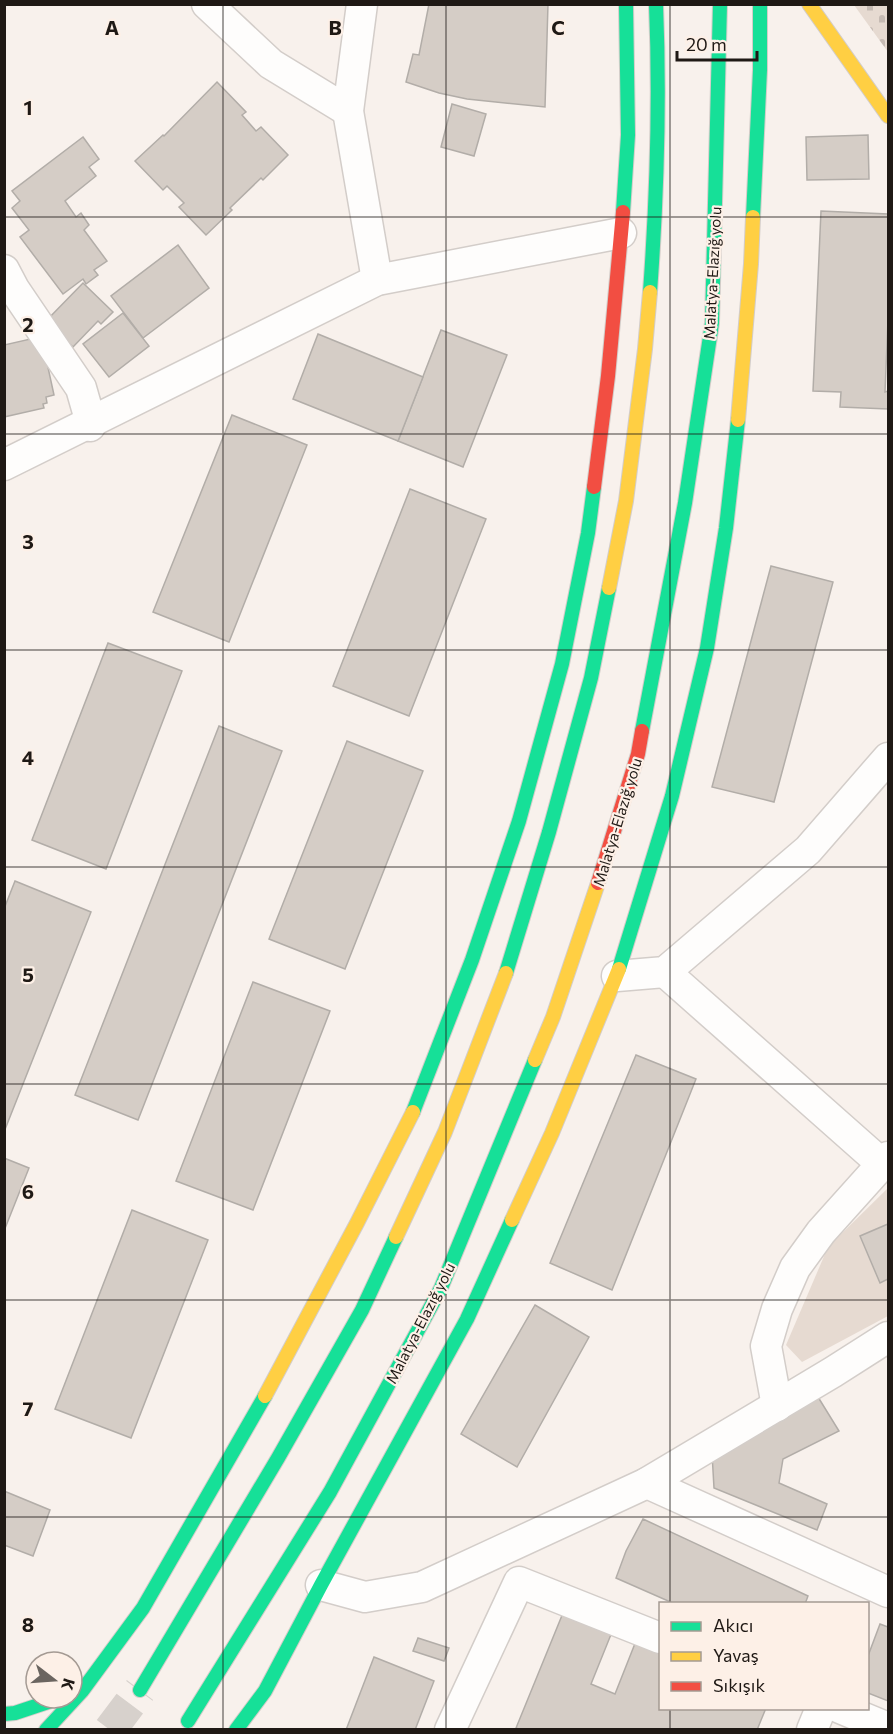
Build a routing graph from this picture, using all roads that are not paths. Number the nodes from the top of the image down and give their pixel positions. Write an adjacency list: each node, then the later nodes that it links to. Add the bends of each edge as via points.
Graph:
1 (207, 4): 8 (street, via 271,64)
2 (362, 4): 8 (street)
3 (626, 4): 10 (main road, via 628,135)
4 (656, 4): 26 (main road, via 656,212 645,349 626,501 591,678 502,987 445,1132 362,1310)
5 (720, 4): 33 (main road, Malatya-Elazığ yolu, via 712,323 685,503 638,754 596,891 553,1017 441,1288 330,1492)
6 (760, 4): 17 (main road, via 751,264 726,528 706,648 672,796)
7 (809, 4): 9 (main road)
8 (348, 111): 11 (street)
9 (888, 116)
10 (621, 233): 11 (street); 25 (main road, via 588,533 562,664 519,821 472,960 416,1106 277,1375 143,1608)
11 (377, 280): 13 (street)
12 (8, 283): 13 (street, via 81,388)
13 (90, 425): 14 (street)
14 (4, 465)
15 (888, 758): 16 (street, via 808,850)
16 (665, 972): 17 (street); 18 (street)
17 (617, 976): 22 (main road, via 552,1133 467,1319)
18 (885, 1161): 20 (street, via 821,1232 795,1268 765,1346)
19 (888, 1337): 20 (street)
20 (777, 1406): 21 (street)
21 (647, 1483): 22 (street, via 422,1587 365,1597); 23 (street)
22 (321, 1585): 37 (main road, via 265,1691)
23 (872, 1593)
24 (659, 1638): 38 (street, via 519,1582)
25 (84, 1683)
26 (140, 1690)
27 (24, 1710): 32 (main road)
28 (62, 1710): 36 (main road)
29 (72, 1710): 34 (main road)
30 (820, 1710): 39 (street)
31 (845, 1710): 35 (street)
32 (4, 1714)
33 (188, 1721)
34 (66, 1728)
35 (888, 1728)
36 (46, 1730)
37 (237, 1730)
38 (450, 1730)
39 (812, 1730)

